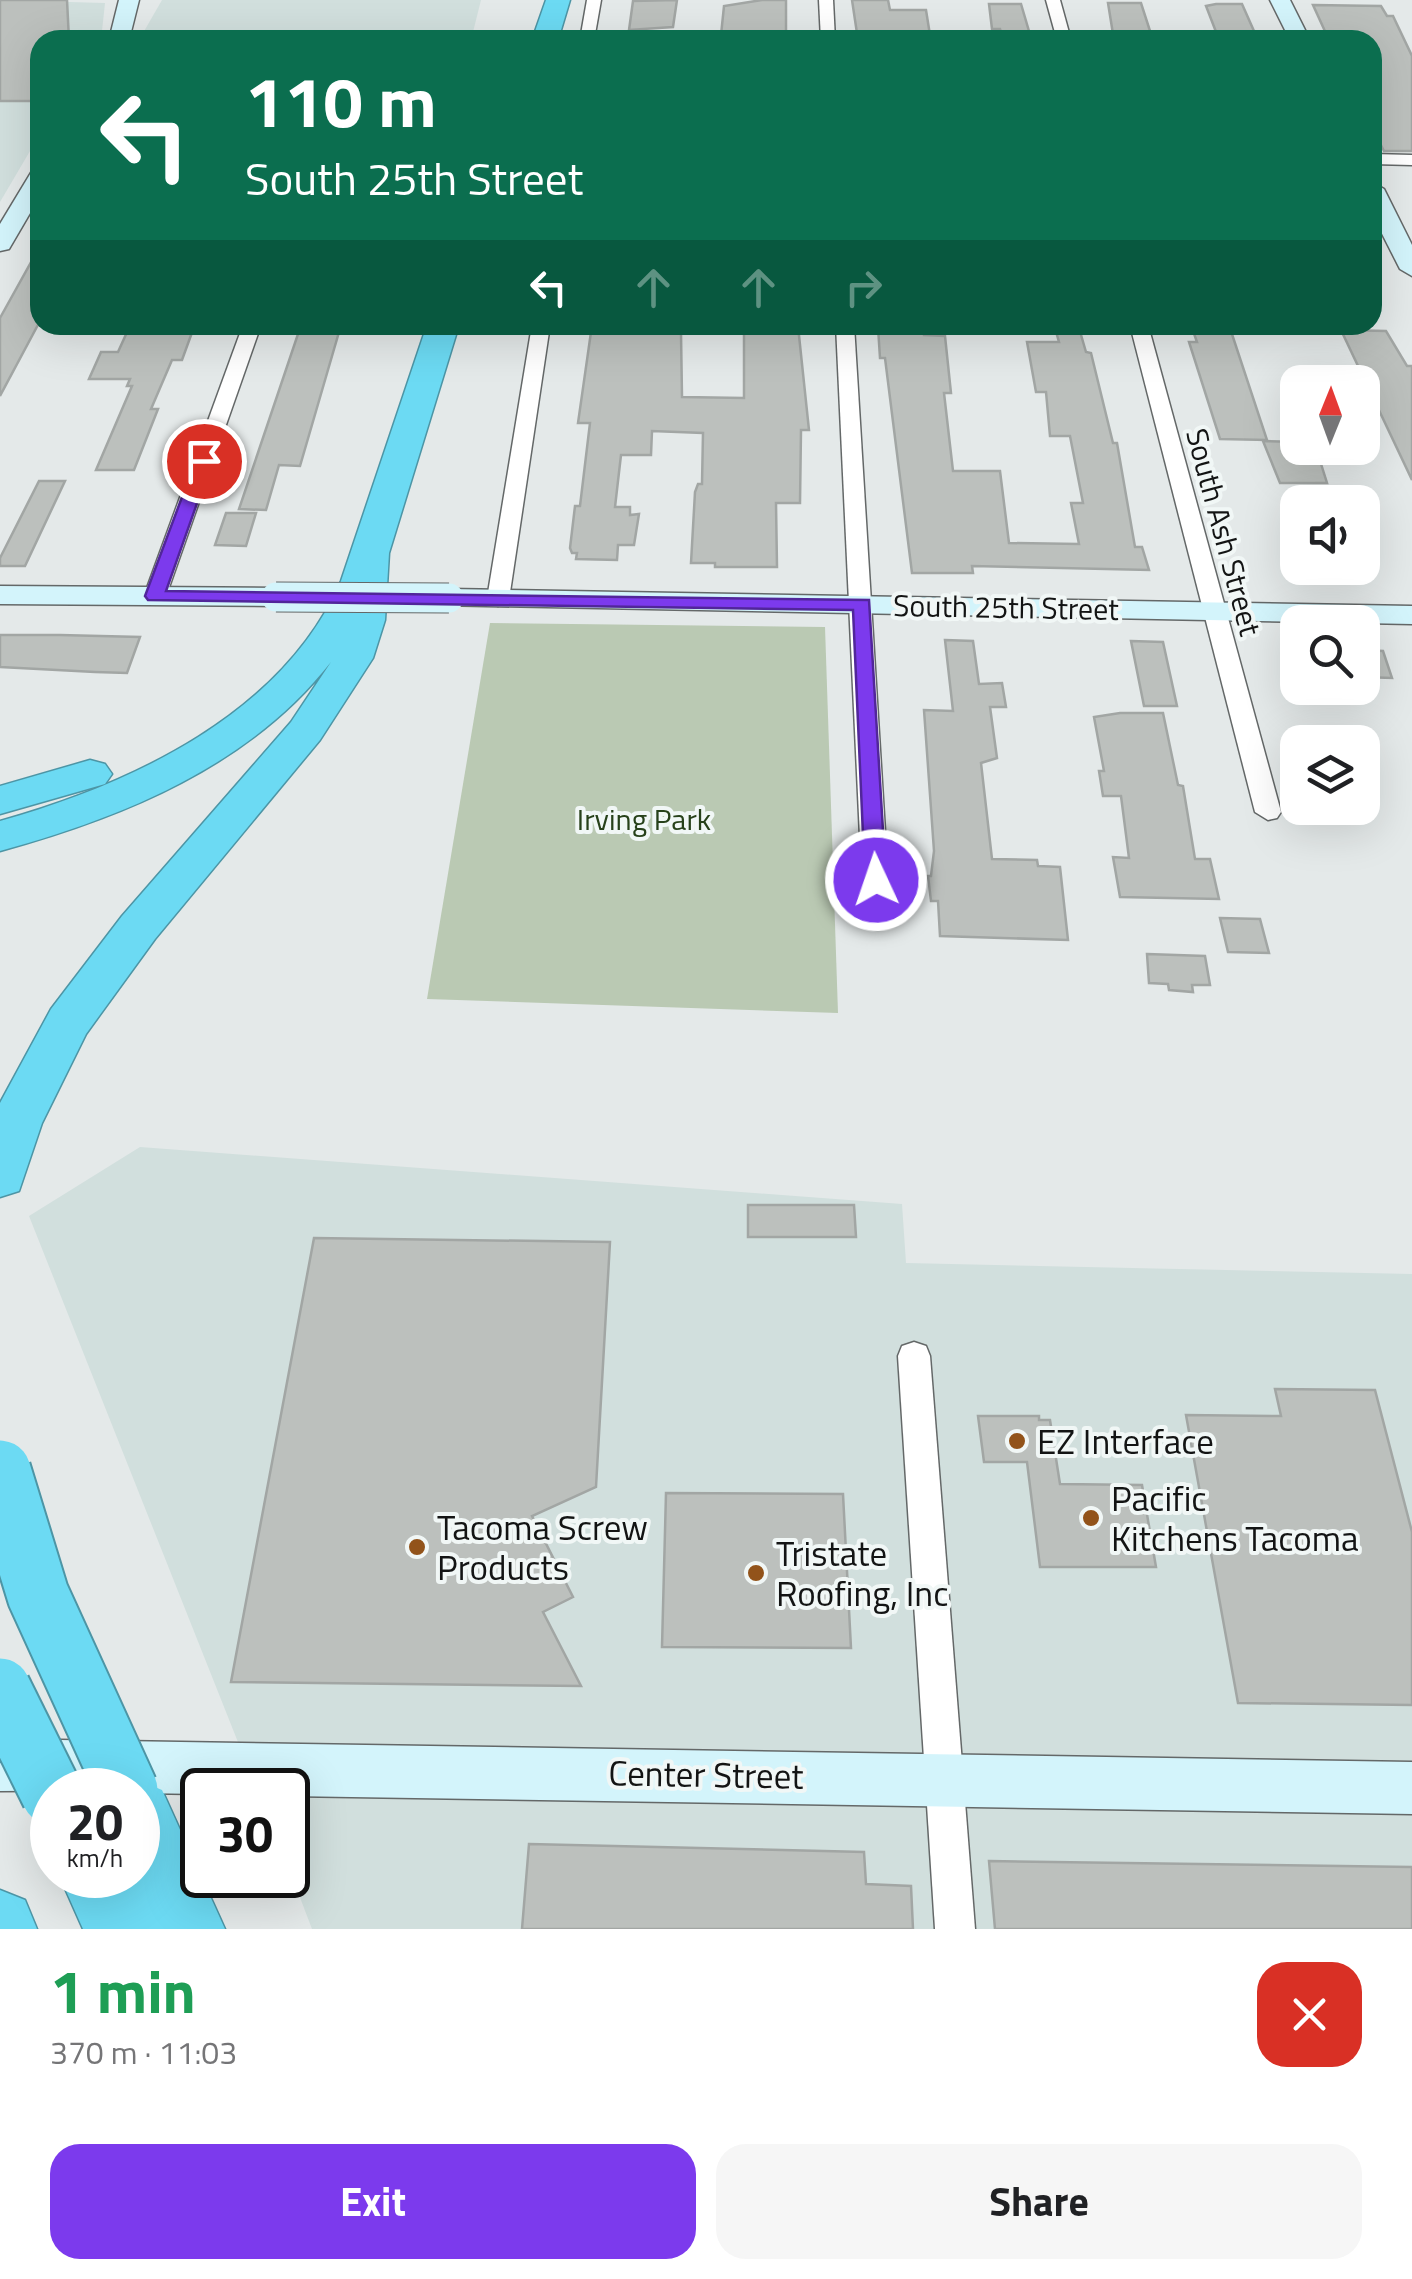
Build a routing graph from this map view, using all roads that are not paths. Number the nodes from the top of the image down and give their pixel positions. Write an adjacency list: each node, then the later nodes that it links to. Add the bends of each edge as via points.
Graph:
1 (129, 0): 8 (street)
2 (533, 0): 9 (highway)
3 (558, 0): 10 (highway)
4 (594, 0): 11 (street)
5 (826, 0): 12 (street)
6 (1053, 0): 13 (street)
7 (1280, 0): 14 (street)
8 (122, 30)
9 (524, 30)
10 (548, 30)
11 (590, 30)
12 (828, 30)
13 (1061, 30)
14 (1295, 30)
15 (1382, 159): 16 (street)
16 (1412, 160)
17 (30, 193): 19 (street)
18 (1382, 208): 20 (street)
19 (0, 244)
20 (1412, 270)
21 (248, 335): 28 (street)
22 (440, 335): 26 (highway)
23 (540, 335): 29 (street)
24 (846, 335): 30 (street)
25 (1142, 335): 31 (street, South Ash Street)
26 (370, 553): 33 (highway, via 347,610); 40 (highway, via 367,616 341,679 292,748 127,939 70,1020 37,1080)
27 (0, 595): 28 (street, South 25th Street)
28 (155, 596): 29 (street, South 25th Street, bridge)
29 (498, 599): 30 (street, South 25th Street)
30 (862, 604): 31 (street, South 25th Street); 39 (street)
31 (1214, 611): 32 (street, South 25th Street); 36 (street, South Ash Street)
32 (1412, 615)
33 (314, 660): 34 (highway, via 239,728); 35 (highway, via 212,725 112,767)
34 (159, 775): 37 (highway); 38 (highway, via 110,812)
35 (0, 800)
36 (1268, 812)
37 (0, 836)
38 (0, 852)
39 (876, 880)
40 (0, 1176)
41 (914, 1356): 47 (street)
42 (0, 1471): 46 (highway, bridge, via 38,1595)
43 (0, 1689): 45 (highway, bridge)
44 (0, 1765): 47 (street, Center Street)
45 (39, 1768)
46 (117, 1768)
47 (944, 1779): 48 (street, Center Street); 53 (street)
48 (1412, 1788)
49 (160, 1863): 52 (highway)
50 (104, 1898): 51 (highway)
51 (120, 1929)
52 (190, 1929)
53 (955, 1929)

